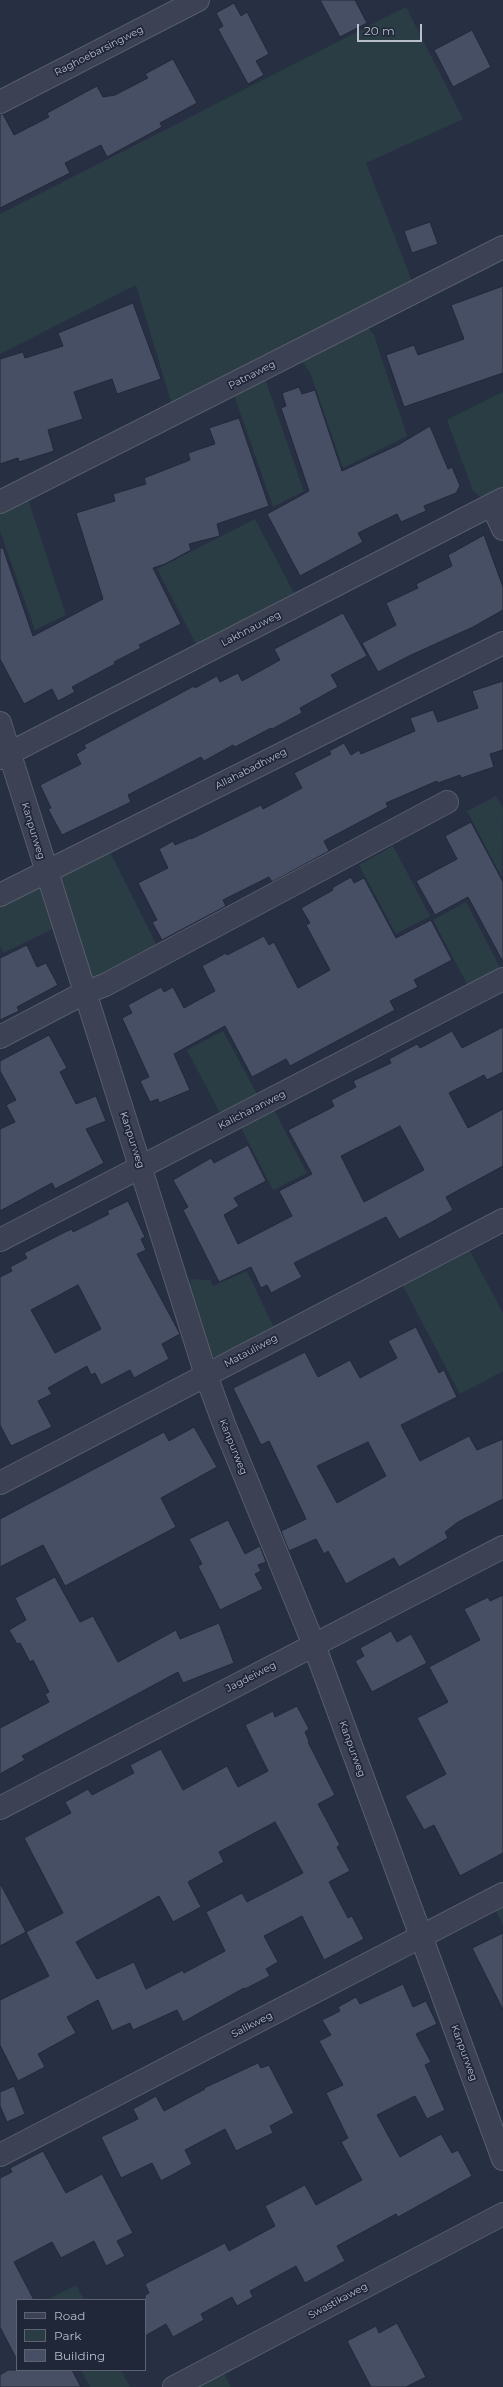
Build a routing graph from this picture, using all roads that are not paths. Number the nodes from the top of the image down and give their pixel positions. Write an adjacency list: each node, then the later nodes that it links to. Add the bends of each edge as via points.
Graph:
1 (198, 0): 2 (street, Raghoebarsingweg)
2 (0, 102)
3 (503, 247): 4 (street, Patnaweg)
4 (0, 502)
5 (497, 502): 6 (street); 9 (street, Lakhnauweg)
6 (503, 529)
7 (503, 643): 11 (street, Allahabadhweg)
8 (0, 723): 9 (street, Kanpurweg)
9 (5, 756): 11 (street, Kanpurweg)
10 (447, 802): 14 (street, via 104,986)
11 (46, 872): 12 (street, Allahabadhweg); 14 (street, Kanpurweg)
12 (0, 895)
13 (503, 979): 16 (street, Kalicharanweg)
14 (84, 993): 15 (street); 16 (street, Kanpurweg)
15 (0, 1037)
16 (141, 1167): 18 (street, Kalicharanweg); 19 (street, Kanpurweg)
17 (503, 1220): 19 (street, Matauliweg)
18 (0, 1240)
19 (206, 1375): 20 (street, Matauliweg); 22 (street, Kanpurweg)
20 (0, 1484)
21 (503, 1547): 22 (street, Jagdeiweg)
22 (314, 1645): 23 (street, Jagdeiweg); 25 (street, Kanpurweg)
23 (0, 1808)
24 (503, 1894): 25 (street, Salikweg)
25 (421, 1937): 26 (street, Salikweg); 27 (street, Kanpurweg)
26 (0, 2155)
27 (503, 2159)
28 (503, 2214): 29 (street, Swastikaweg)
29 (174, 2387)

